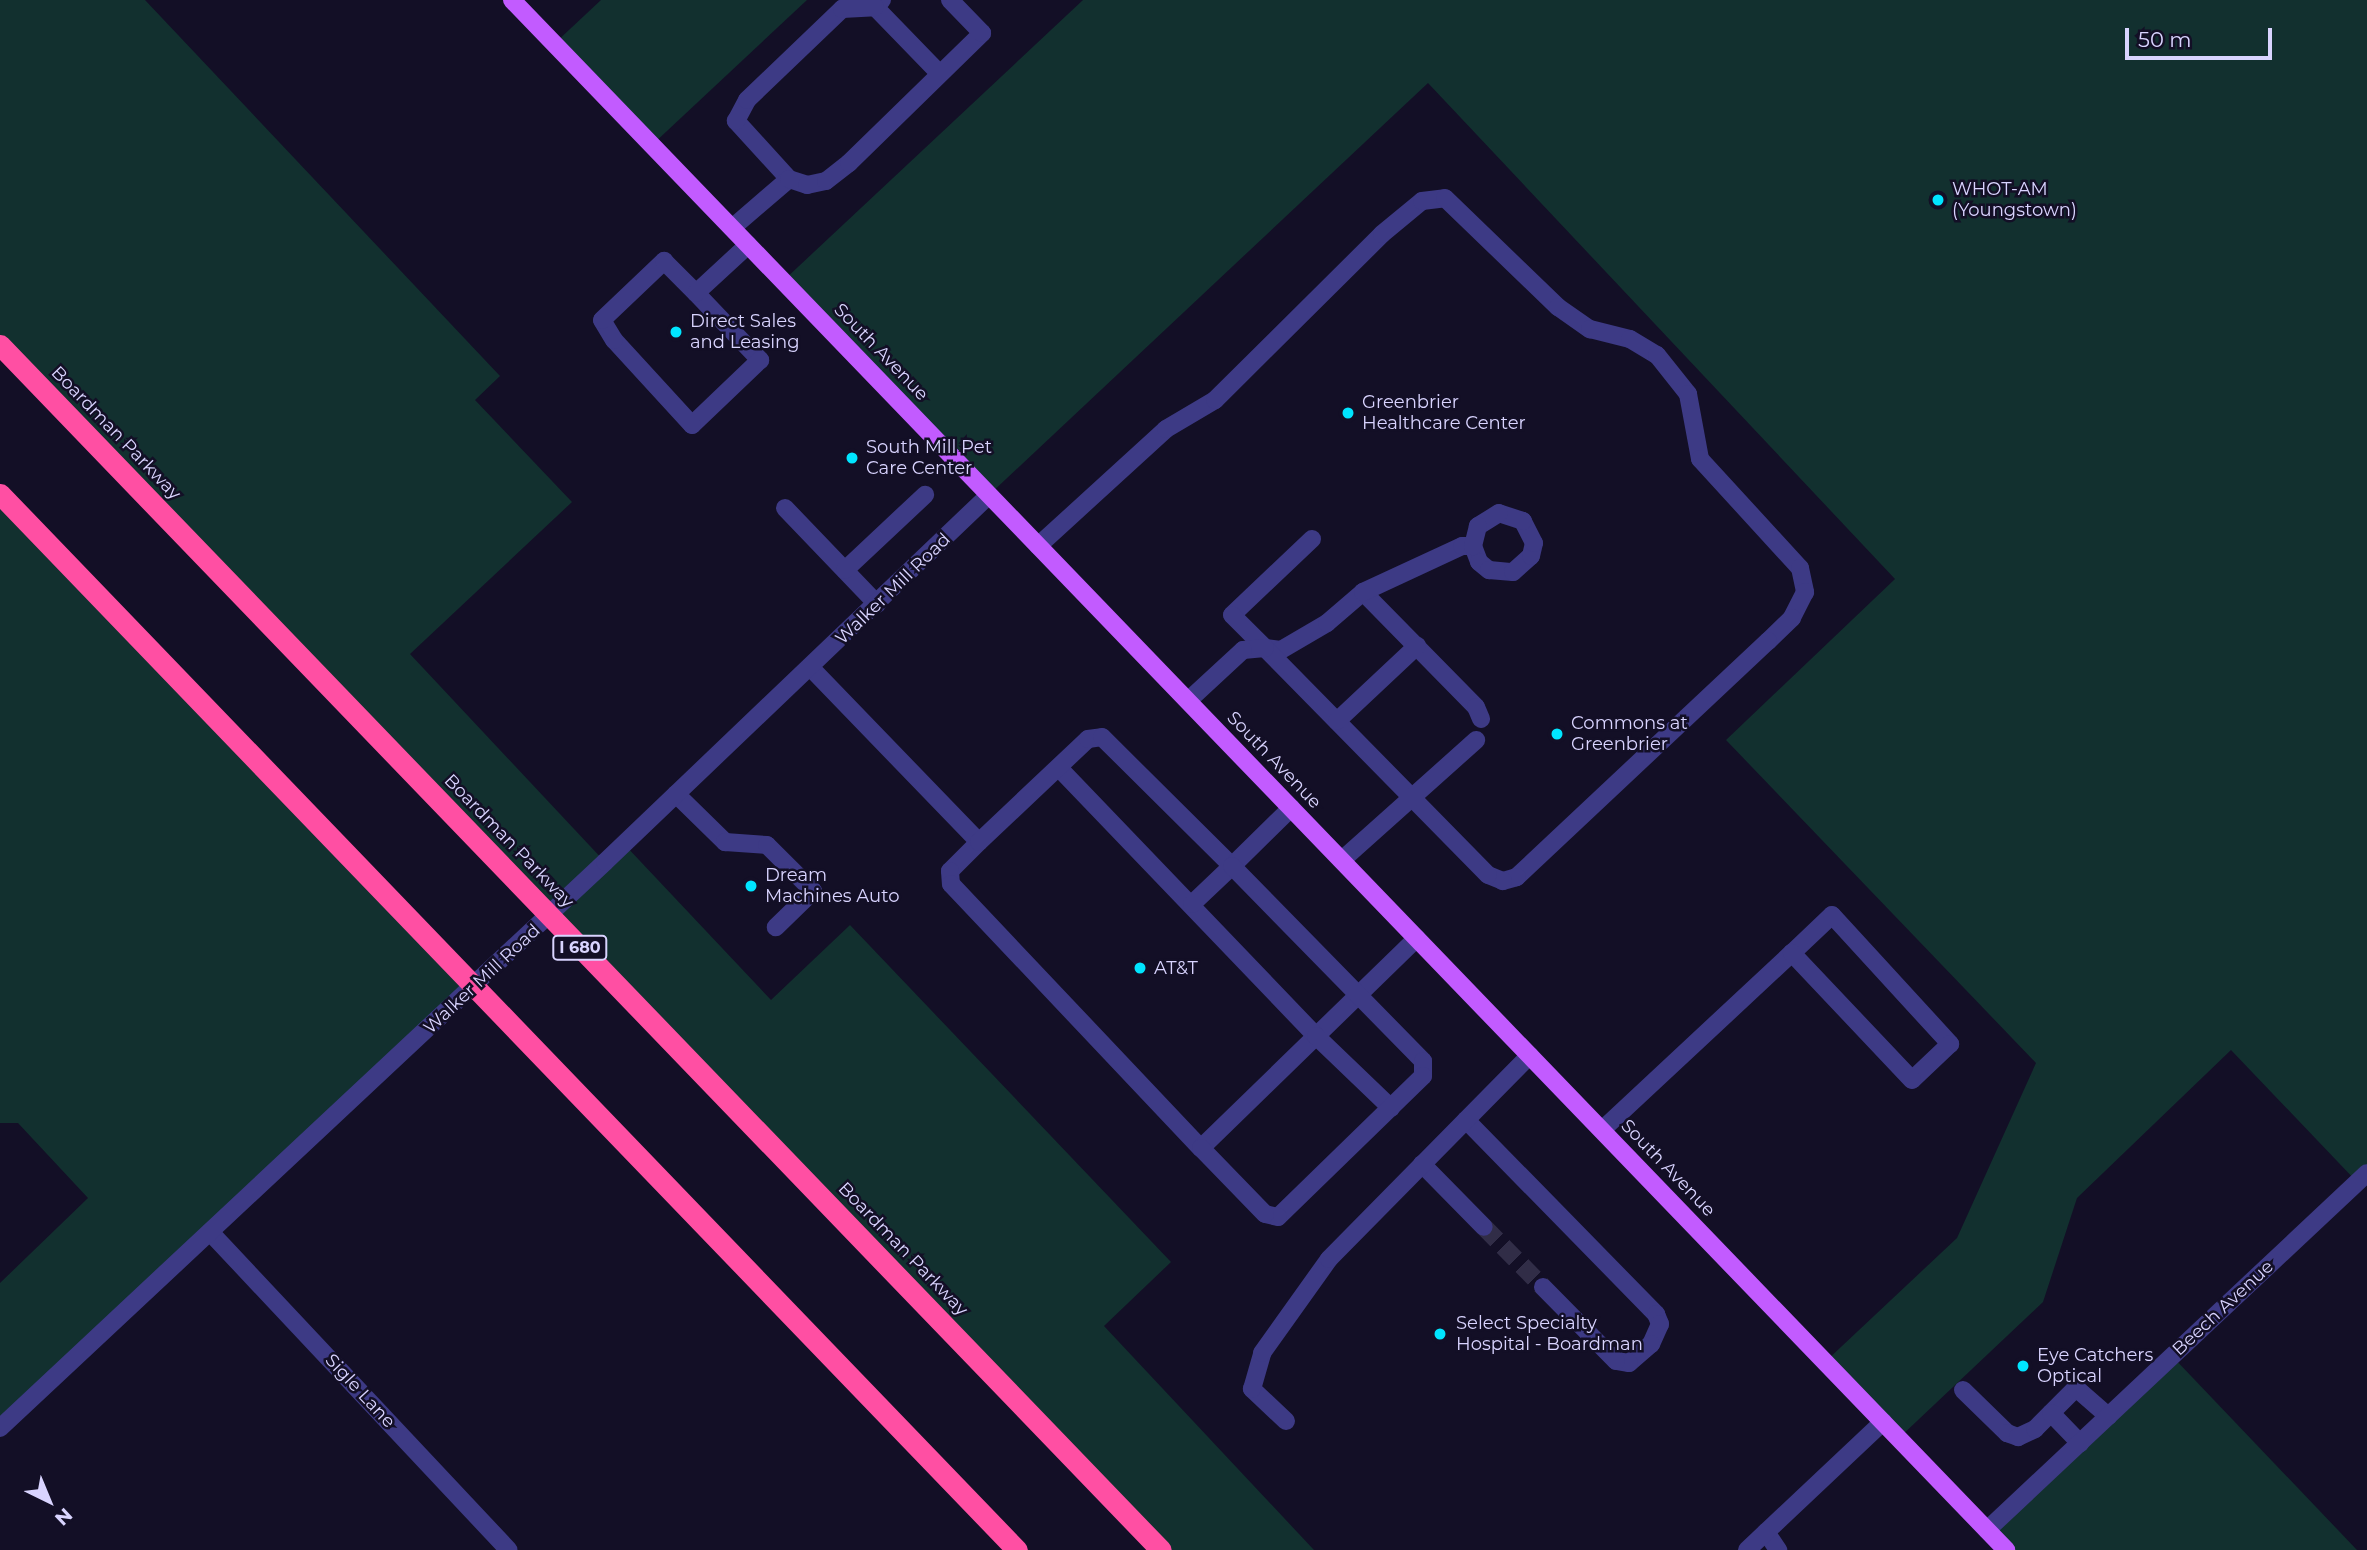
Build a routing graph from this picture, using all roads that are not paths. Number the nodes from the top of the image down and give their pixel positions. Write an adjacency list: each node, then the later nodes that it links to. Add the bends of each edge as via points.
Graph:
1 (512, 0): 6 (main road, South Avenue)
2 (950, 0): 4 (street, via 982,33)
3 (878, 3): 4 (street); 5 (street, via 842,9 747,100 736,121)
4 (940, 74): 5 (street, via 826,181 807,185)
5 (789, 179): 6 (street)
6 (732, 228): 7 (main road, South Avenue)
7 (748, 245): 8 (street); 12 (main road, South Avenue)
8 (696, 293): 8 (street, via 664,261 602,320 614,341 692,425 760,360)
9 (0, 345): 61 (highway, Boardman Parkway / I 680)
10 (0, 494): 60 (highway)
11 (925, 495): 17 (street)
12 (989, 495): 15 (main road, South Avenue); 19 (street, Walker Mill Road)
13 (785, 508): 17 (street)
14 (1312, 539): 21 (street, via 1232,615)
15 (1038, 546): 23 (main road, South Avenue); 29 (street, via 1166,429 1215,400 1382,234 1422,201 1445,198 1558,307 1590,329 1630,339 1657,355 1688,394 1700,459 1800,568 1805,592 1792,618 1517,877 1503,881 1488,875)
16 (1473, 546): 18 (street, via 1446,551)
17 (845, 570): 19 (street)
18 (1363, 592): 20 (street); 21 (street, via 1327,622 1281,650)
19 (877, 604): 22 (street, Walker Mill Road)
20 (1417, 646): 24 (street, via 1476,707); 25 (street)
21 (1265, 648): 23 (street, via 1243,650); 25 (street)
22 (810, 667): 28 (street, Walker Mill Road); 31 (street)
23 (1188, 701): 30 (main road, South Avenue)
24 (1480, 719)
25 (1337, 721): 29 (street)
26 (1476, 740): 29 (street)
27 (1059, 768): 31 (street); 33 (street, via 1088,739 1101,737); 34 (street)
28 (676, 794): 35 (street, via 725,842 767,845 813,891); 48 (street, Walker Mill Road)
29 (1413, 797): 32 (street)
30 (1291, 808): 32 (main road, South Avenue); 33 (street)
31 (979, 842): 44 (street, via 950,871 951,884)
32 (1342, 860): 36 (main road, South Avenue)
33 (1232, 866): 34 (street); 38 (street)
34 (1192, 904): 39 (street)
35 (776, 927)
36 (1417, 938): 38 (street); 40 (main road, South Avenue)
37 (1792, 953): 37 (street, via 1832,915 1950,1044 1912,1080); 43 (street)
38 (1359, 996): 39 (street); 41 (street, via 1423,1061 1423,1076)
39 (1316, 1036): 41 (street); 44 (street)
40 (1530, 1055): 42 (street); 43 (main road, South Avenue)
41 (1391, 1108): 44 (street, via 1278,1217 1265,1214)
42 (1466, 1119): 45 (street); 49 (street, via 1656,1314 1660,1324 1651,1343 1629,1363 1616,1361)
43 (1602, 1130): 54 (main road, South Avenue)
44 (1201, 1148)
45 (1422, 1164): 47 (street); 53 (street, via 1329,1259 1262,1353 1252,1389)
46 (2367, 1172): 52 (street, Beech Avenue)
47 (1484, 1227)
48 (210, 1232): 55 (street, Walker Mill Road); 59 (street, Sigle Lane)
49 (1543, 1287)
50 (1963, 1390): 51 (street, via 2007,1433 2018,1437)
51 (2051, 1413): 52 (street, via 2076,1388); 56 (street)
52 (2108, 1416): 56 (street, Beech Avenue)
53 (1286, 1421)
54 (1883, 1422): 57 (main road, South Avenue); 58 (street)
55 (0, 1428)
56 (2080, 1443): 57 (street, Beech Avenue)
57 (1987, 1530): 64 (main road, South Avenue)
58 (1766, 1532): 62 (street); 63 (street)
59 (509, 1550)
60 (1017, 1550)
61 (1161, 1550)
62 (1747, 1550)
63 (1778, 1550)
64 (2006, 1550)

